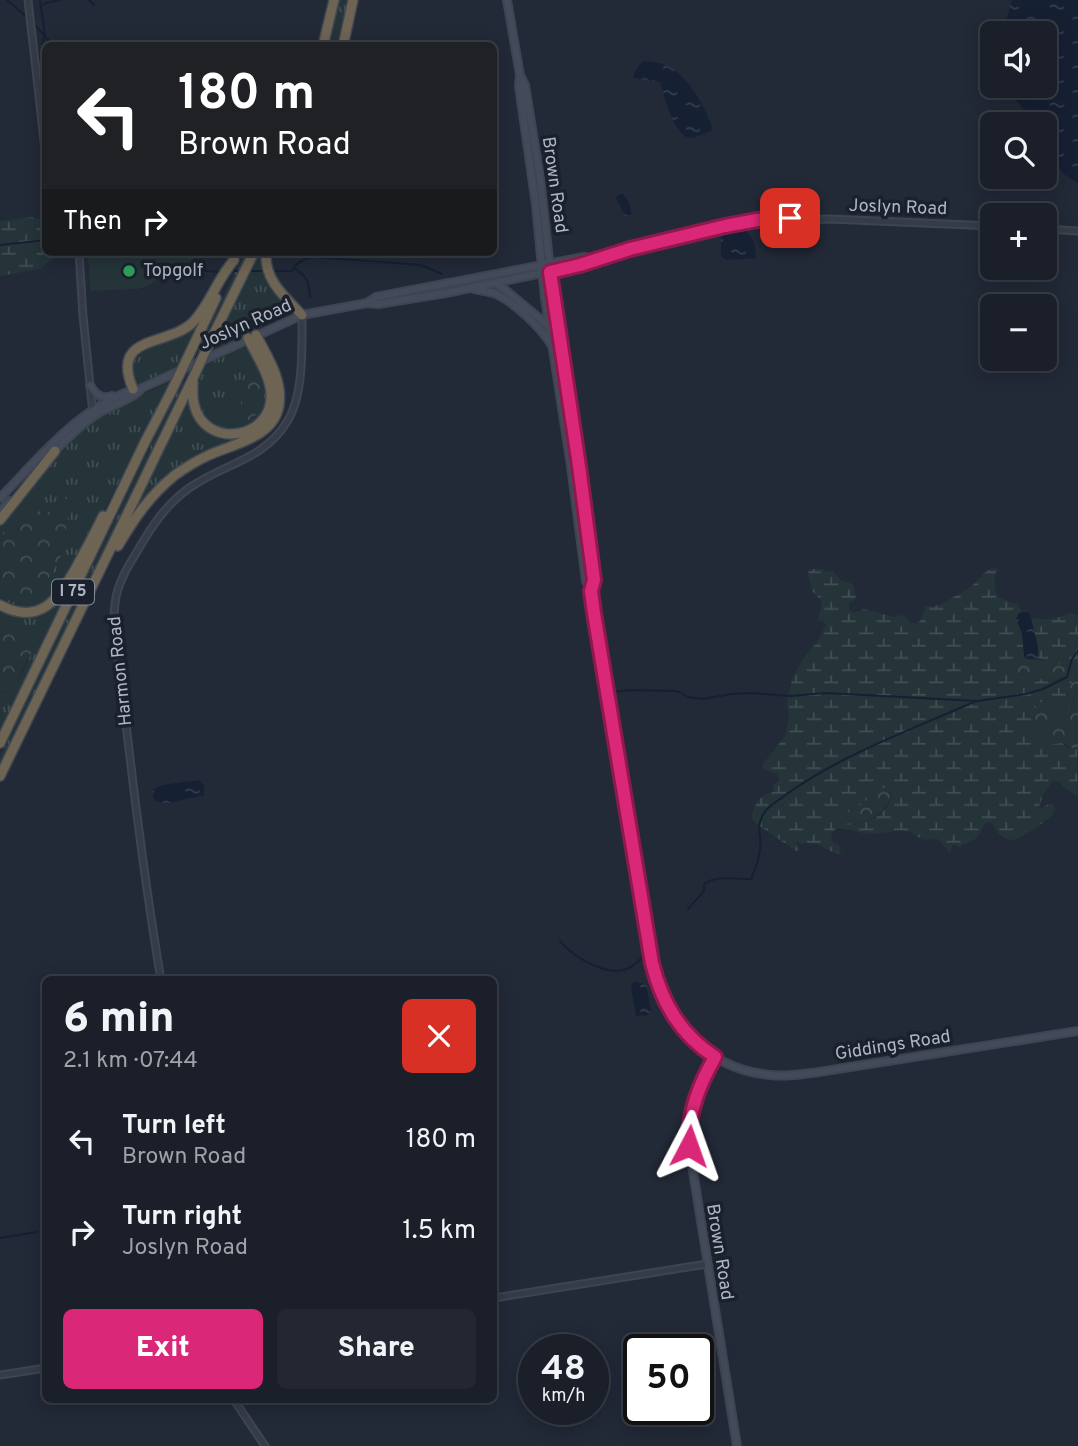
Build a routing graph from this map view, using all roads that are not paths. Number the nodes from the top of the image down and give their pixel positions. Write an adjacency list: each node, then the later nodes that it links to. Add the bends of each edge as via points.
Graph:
1 (28, 0): 8 (street)
2 (334, 0): 5 (highway)
3 (353, 0): 6 (highway)
4 (507, 0): 7 (main road, Brown Road)
5 (324, 42)
6 (344, 42)
7 (520, 75): 9 (main road, Brown Road, via 523,117); 9 (main road, Brown Road)
8 (42, 123)
9 (534, 163): 18 (main road, Brown Road); 18 (main road, Brown Road, via 546,224)
10 (980, 226): 17 (street, Joslyn Road, via 757,220)
11 (1057, 230): 12 (street)
12 (1078, 231)
13 (79, 256): 30 (street)
14 (236, 256): 31 (highway, via 194,322 133,352 128,370); 34 (highway, I 75, bridge)
15 (252, 256): 29 (highway, I 75, bridge)
16 (266, 256): 24 (highway, via 271,280)
17 (597, 259): 18 (main road, Joslyn Road); 19 (main road, Joslyn Road)
18 (546, 264): 19 (main road, Brown Road); 20 (main road, Joslyn Road)
19 (546, 273): 21 (main road, Joslyn Road); 25 (main road, Brown Road); 27 (main road, Brown Road)
20 (481, 276): 21 (main road); 23 (main road, Joslyn Road)
21 (497, 283): 22 (main road, Joslyn Road); 25 (main road)
22 (468, 289): 23 (main road, Joslyn Road); 28 (main road, via 491,292 508,301 539,328)
23 (367, 303): 24 (main road, Joslyn Road)
24 (302, 315): 26 (main road, Joslyn Road); 45 (street, Harmon Road, via 298,393 282,430 263,449 194,484 163,512 122,577 115,600 114,621)
25 (550, 327): 27 (main road); 28 (main road, Brown Road)
26 (252, 337): 29 (highway, via 271,395 267,412 256,426 235,434 208,426 193,402); 31 (main road, Joslyn Road); 41 (highway, via 279,386 279,404 271,424 191,464 160,488)
27 (560, 340): 36 (main road, Brown Road)
28 (554, 352): 33 (main road, Brown Road)
29 (194, 375): 41 (highway, I 75)
30 (90, 385): 31 (main road, via 96,394 107,398); 32 (street)
31 (134, 390): 32 (main road, Joslyn Road); 32 (main road, Joslyn Road, via 138,393)
32 (93, 413): 35 (main road, Joslyn Road); 37 (main road, Joslyn Road, via 60,436)
33 (567, 437): 36 (main road, via 572,440); 40 (main road, Brown Road)
34 (145, 442): 42 (highway, via 61,594 33,611 17,612); 43 (highway, I 75)
35 (55, 451): 38 (main road, Joslyn Road); 39 (highway)
36 (582, 487): 40 (main road, Brown Road)
37 (0, 499)
38 (0, 512)
39 (0, 520)
40 (588, 566): 47 (main road, Brown Road, via 594,580 591,591 656,980 679,1025)
41 (103, 568): 44 (highway, I 75)
42 (0, 605)
43 (0, 743)
44 (0, 776)
45 (160, 976)
46 (1078, 1031): 47 (main road, Giddings Road, via 794,1075 751,1072)
47 (715, 1057): 48 (main road, Brown Road, via 696,1094 689,1133)
48 (707, 1264): 49 (street); 54 (main road, Brown Road)
49 (497, 1298)
50 (42, 1369): 51 (street)
51 (3, 1375)
52 (236, 1403): 53 (street)
53 (265, 1446)
54 (737, 1446)

